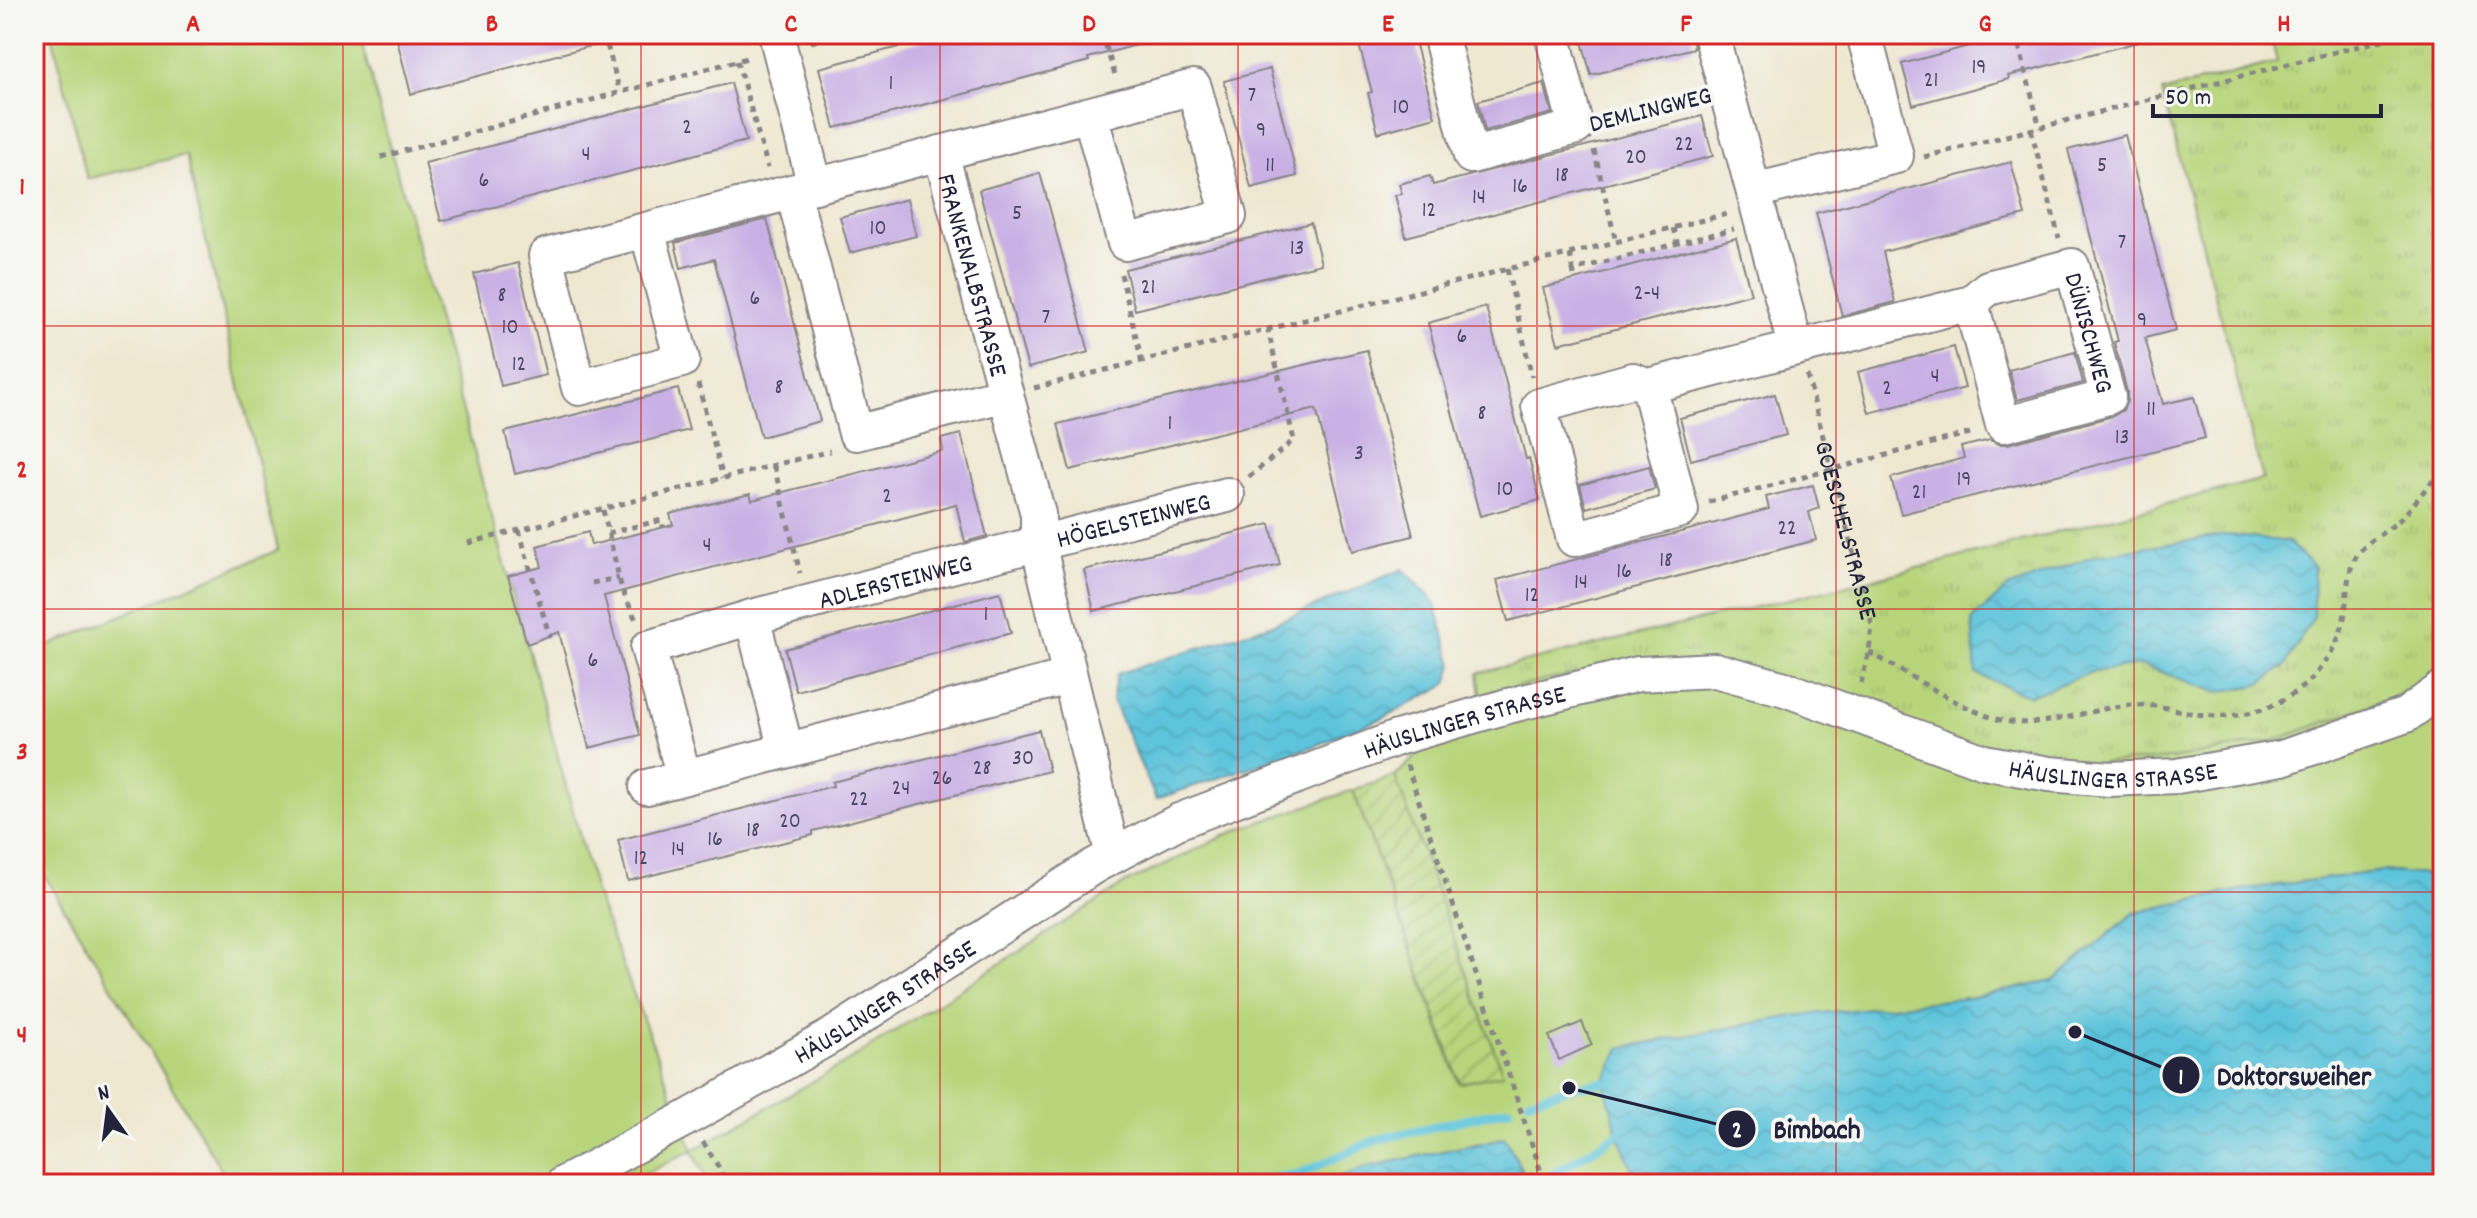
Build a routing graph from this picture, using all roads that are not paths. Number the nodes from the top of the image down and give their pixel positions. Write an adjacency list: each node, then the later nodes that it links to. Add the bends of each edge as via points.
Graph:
1 (1440, 34): 2 (street, DEMLINGWEG, via 1471,156 1582,126)
2 (1552, 34)
3 (1711, 34): 9 (street)
4 (1864, 34): 9 (street, via 1896,156)
5 (778, 42): 8 (street)
6 (1090, 114): 6 (street, via 1194,87 1229,216 1125,243); 7 (street)
7 (941, 153): 8 (street, FRANKENALBSTRASSE); 14 (street, FRANKENALBSTRASSE)
8 (795, 191): 10 (street, FRANKENALBSTRASSE); 14 (street, FRANKENALBSTRASSE, via 856,433)
9 (1758, 206): 12 (street)
10 (647, 230): 10 (street, FRANKENALBSTRASSE, via 682,360 579,388 546,256)
11 (1971, 303): 11 (street, DÜNISCHWEG, via 1988,288 2072,266 2108,397 2003,425); 12 (street, DÜNISCHWEG)
12 (1798, 347): 13 (street, DÜNISCHWEG)
13 (1649, 386): 13 (street, DÜNISCHWEG, via 1681,510 1574,539 1539,406 1633,380)
14 (1006, 394): 16 (street, FRANKENALBSTRASSE, via 1038,514)
15 (1227, 495): 16 (street, HÖGELSTEINWEG)
16 (1038, 543): 17 (street, ADLERSTEINWEG); 18 (street, FRANKENALBSTRASSE)
17 (752, 617): 20 (street); 21 (street, ADLERSTEINWEG, via 648,648)
18 (1068, 677): 20 (street); 23 (street, FRANKENALBSTRASSE)
19 (2443, 688): 23 (street, HÄUSLINGER STRASSE, via 2406,715 2282,758 2177,776 2110,779 1984,762 1785,689 1715,670 1638,674 1397,738 1179,821)
20 (786, 750): 21 (street)
21 (684, 777): 22 (street)
22 (647, 787)
23 (1113, 856): 24 (street, HÄUSLINGER STRASSE, via 833,1035)
24 (563, 1184)

